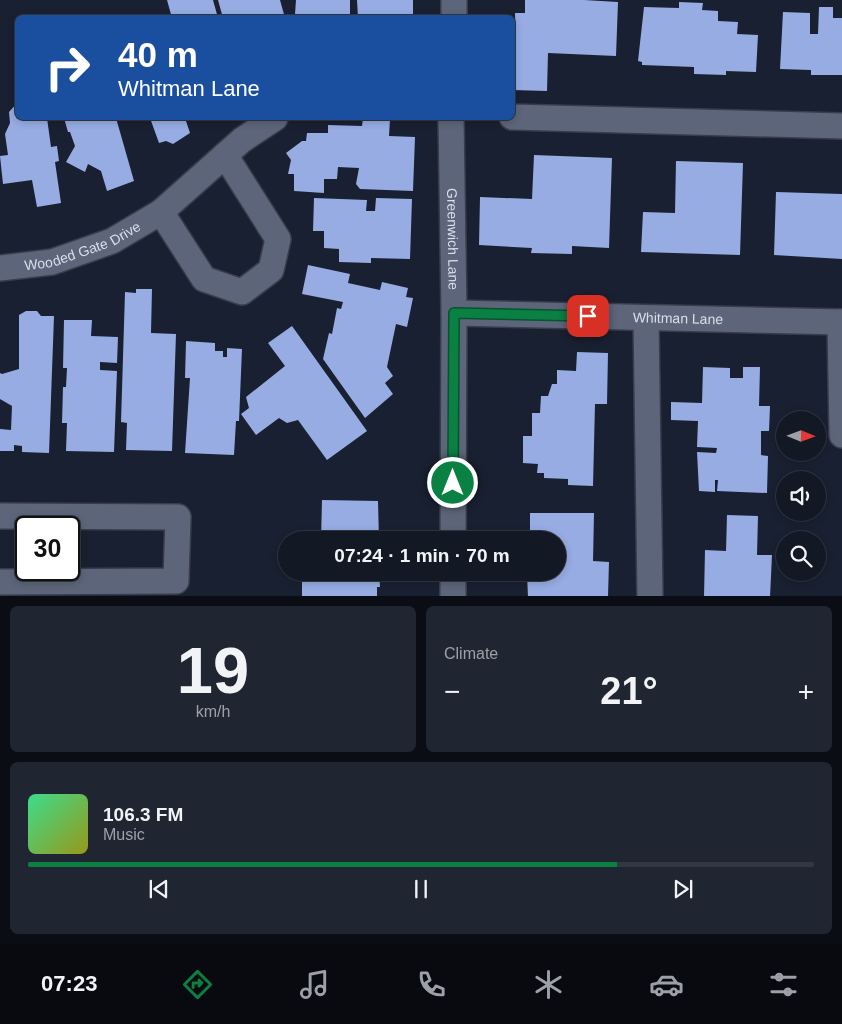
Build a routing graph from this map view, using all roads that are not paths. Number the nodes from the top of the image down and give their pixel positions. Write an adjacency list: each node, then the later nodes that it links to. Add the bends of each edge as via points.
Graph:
1 (454, 0): 2 (street)
2 (454, 15)
3 (515, 117): 6 (street)
4 (272, 120): 7 (street, Wooded Gate Drive)
5 (451, 120): 10 (street, Greenwich Lane)
6 (842, 126)
7 (225, 155): 8 (street, Wooded Gate Drive); 8 (street, via 278,239 271,270 242,292 204,279)
8 (161, 212): 9 (street, Wooded Gate Drive, via 112,240 52,262)
9 (0, 268)
10 (454, 313): 11 (street, Whitman Lane); 15 (street, Greenwich Lane)
11 (646, 318): 12 (street, Whitman Lane); 19 (street)
12 (841, 322): 13 (street)
13 (842, 435)
14 (0, 516): 17 (street, via 178,517 176,581)
15 (453, 531)
16 (453, 581): 18 (street)
17 (0, 582)
18 (453, 596)
19 (650, 596)

